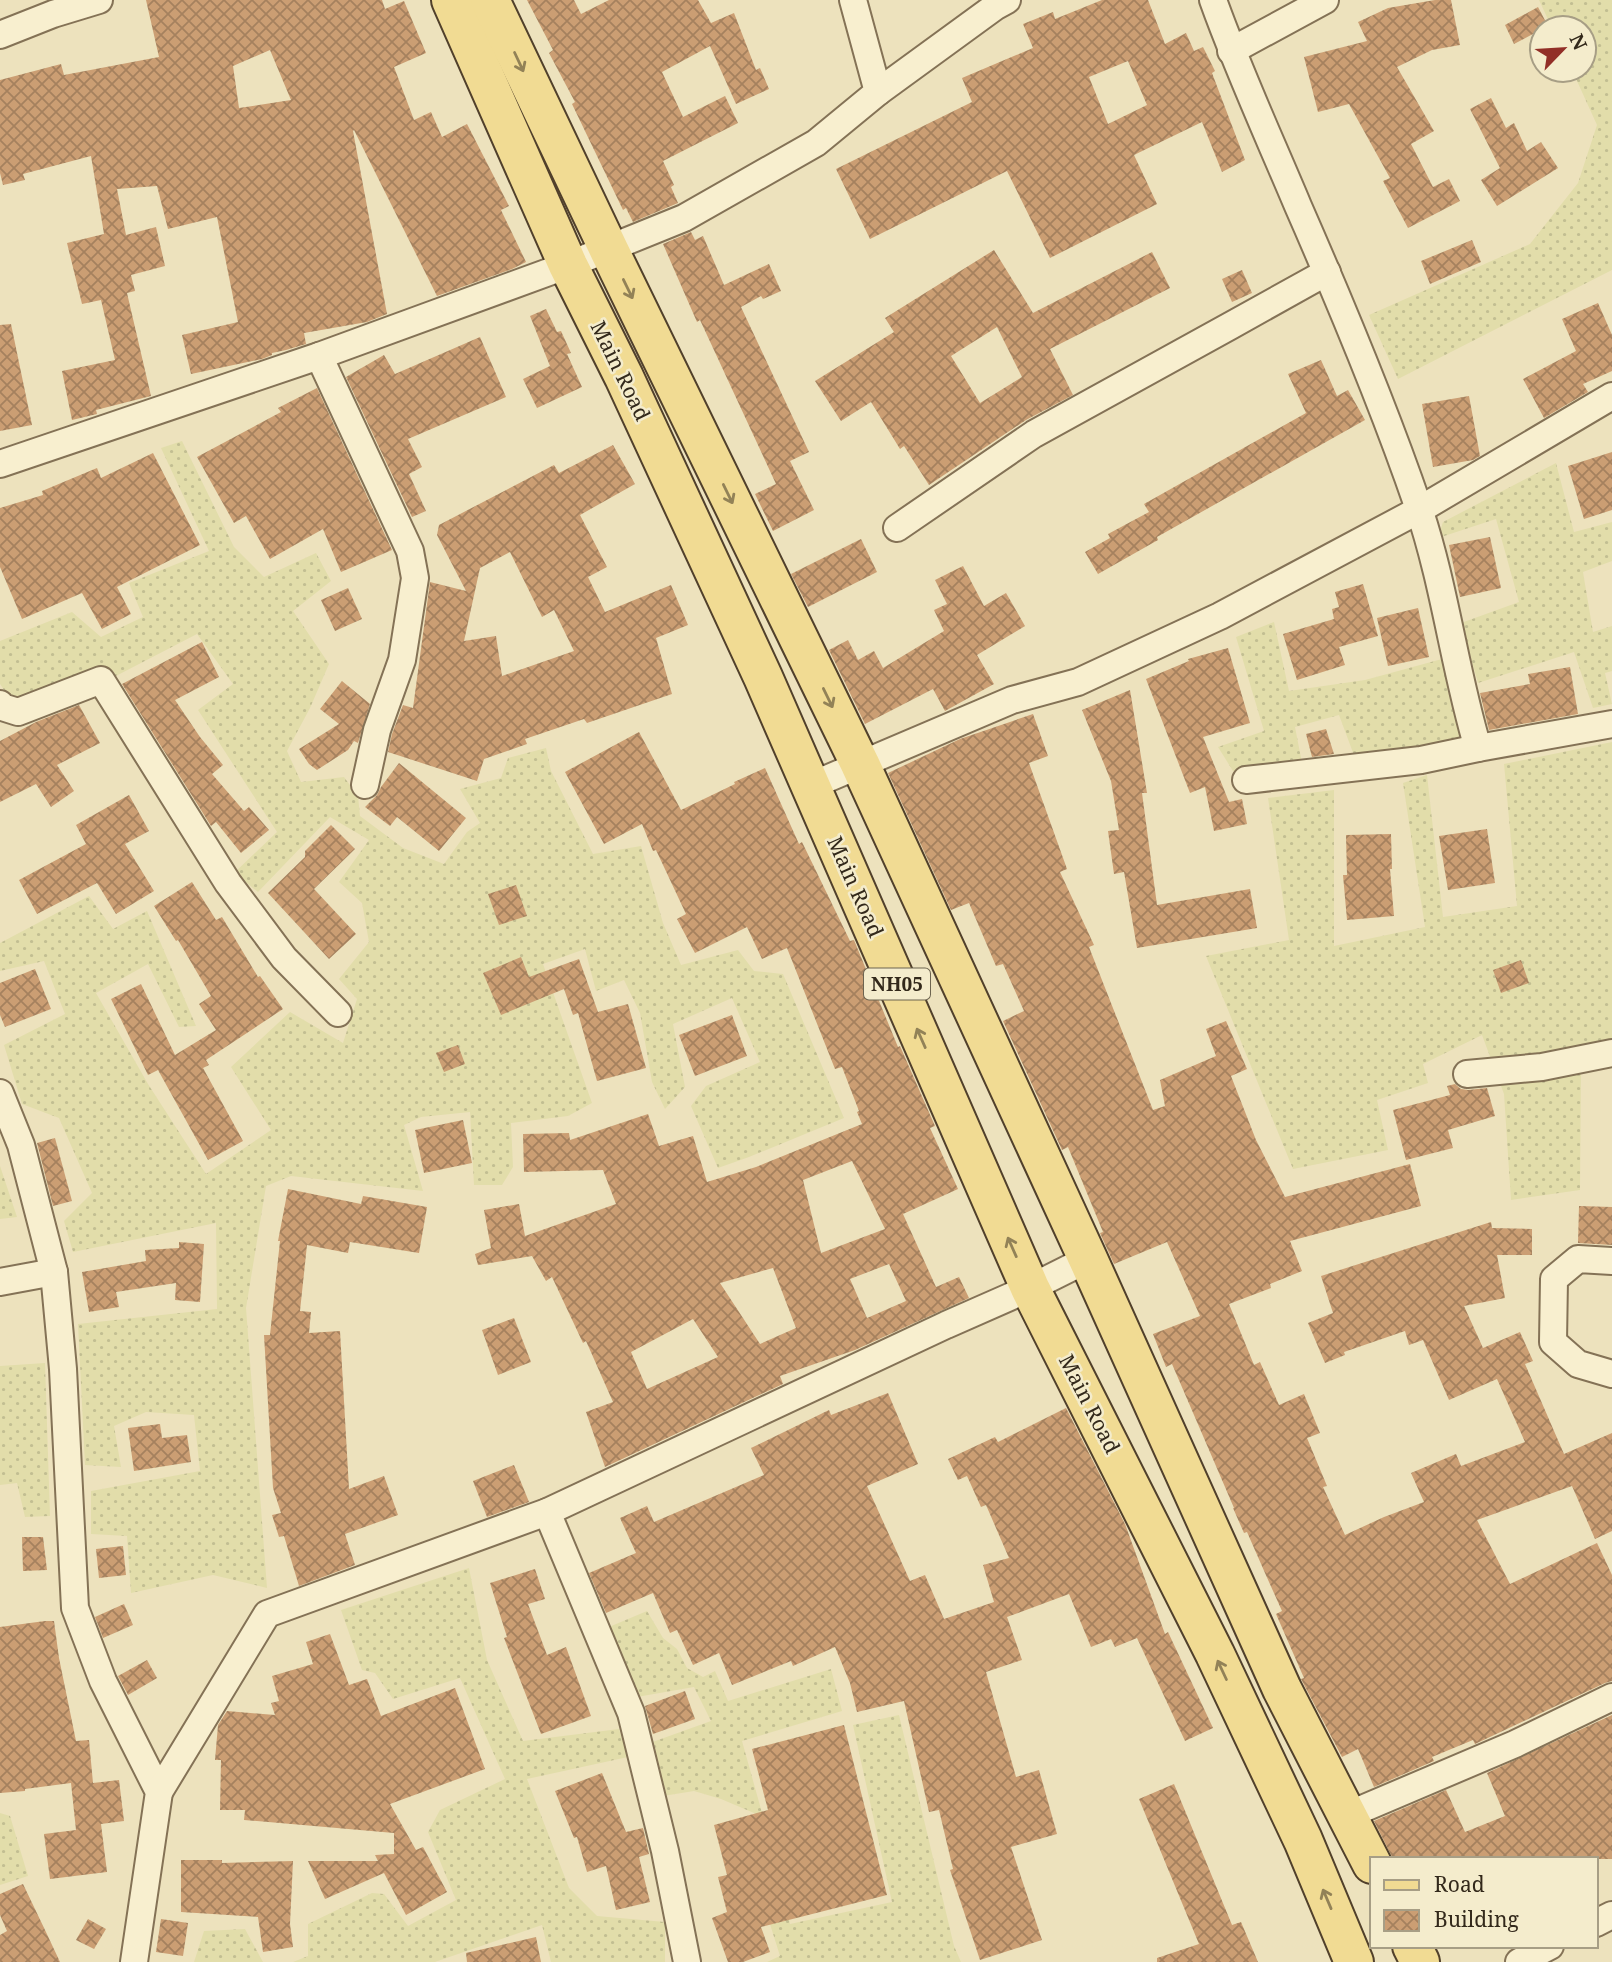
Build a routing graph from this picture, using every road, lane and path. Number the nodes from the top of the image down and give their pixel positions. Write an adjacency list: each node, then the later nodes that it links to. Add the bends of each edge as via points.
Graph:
1 (99, 0): 8 (street)
2 (451, 0): 13 (main road, Main Road / NH05)
3 (490, 0): 12 (main road, Main Road / NH05, one-way to 12)
4 (853, 0): 11 (street)
5 (1007, 0): 11 (street)
6 (1213, 0): 10 (street)
7 (1325, 0): 10 (street)
8 (51, 7): 9 (street)
9 (0, 35)
10 (1231, 51): 14 (street)
11 (878, 92): 12 (street, via 816,143 684,218)
12 (609, 250): 13 (street); 23 (main road, Main Road / NH05, one-way to 23)
13 (568, 265): 15 (street); 26 (main road, Main Road / NH05, via 624,377)
14 (1326, 272): 18 (street); 19 (street, via 1034,434)
15 (319, 356): 17 (street); 25 (street, via 406,540 415,578 402,660 377,730)
16 (1612, 396): 18 (street)
17 (0, 464)
18 (1419, 510): 22 (street); 23 (street, via 1220,616 1078,682 1012,700)
19 (897, 528)
20 (0, 704): 27 (street, via 18,712 101,680 228,883 284,958)
21 (1612, 724): 22 (street)
22 (1478, 748): 24 (street, via 1421,760)
23 (860, 764): 26 (street); 31 (main road, Main Road / NH05)
24 (1246, 780)
25 (365, 785)
26 (810, 786): 35 (main road, Main Road / NH05, one-way to 26)
27 (338, 1013)
28 (1612, 1053): 29 (street, via 1542,1067)
29 (1467, 1074)
30 (0, 1093): 33 (street, via 21,1145)
31 (1088, 1259): 35 (street); 38 (main road, Main Road / NH05)
32 (1612, 1261): 36 (street, via 1578,1259 1554,1279 1553,1342 1578,1364)
33 (54, 1272): 34 (street); 41 (street, via 75,1608 103,1681)
34 (0, 1282)
35 (1030, 1288): 37 (street); 40 (main road, Main Road / NH05, one-way to 35)
36 (1612, 1374)
37 (547, 1512): 41 (street, via 267,1614); 46 (street, via 631,1713)
38 (1282, 1689): 40 (main road); 42 (main road, Main Road / NH05)
39 (1612, 1698): 42 (street)
40 (1240, 1706): 47 (main road, Main Road / NH05, one-way to 40)
41 (159, 1792): 45 (street)
42 (1348, 1815): 43 (main road, Main Road / NH05)
43 (1370, 1860)
44 (1546, 1948): 48 (street)
45 (134, 1962)
46 (687, 1962)
47 (1354, 1962)
48 (1519, 1962)

